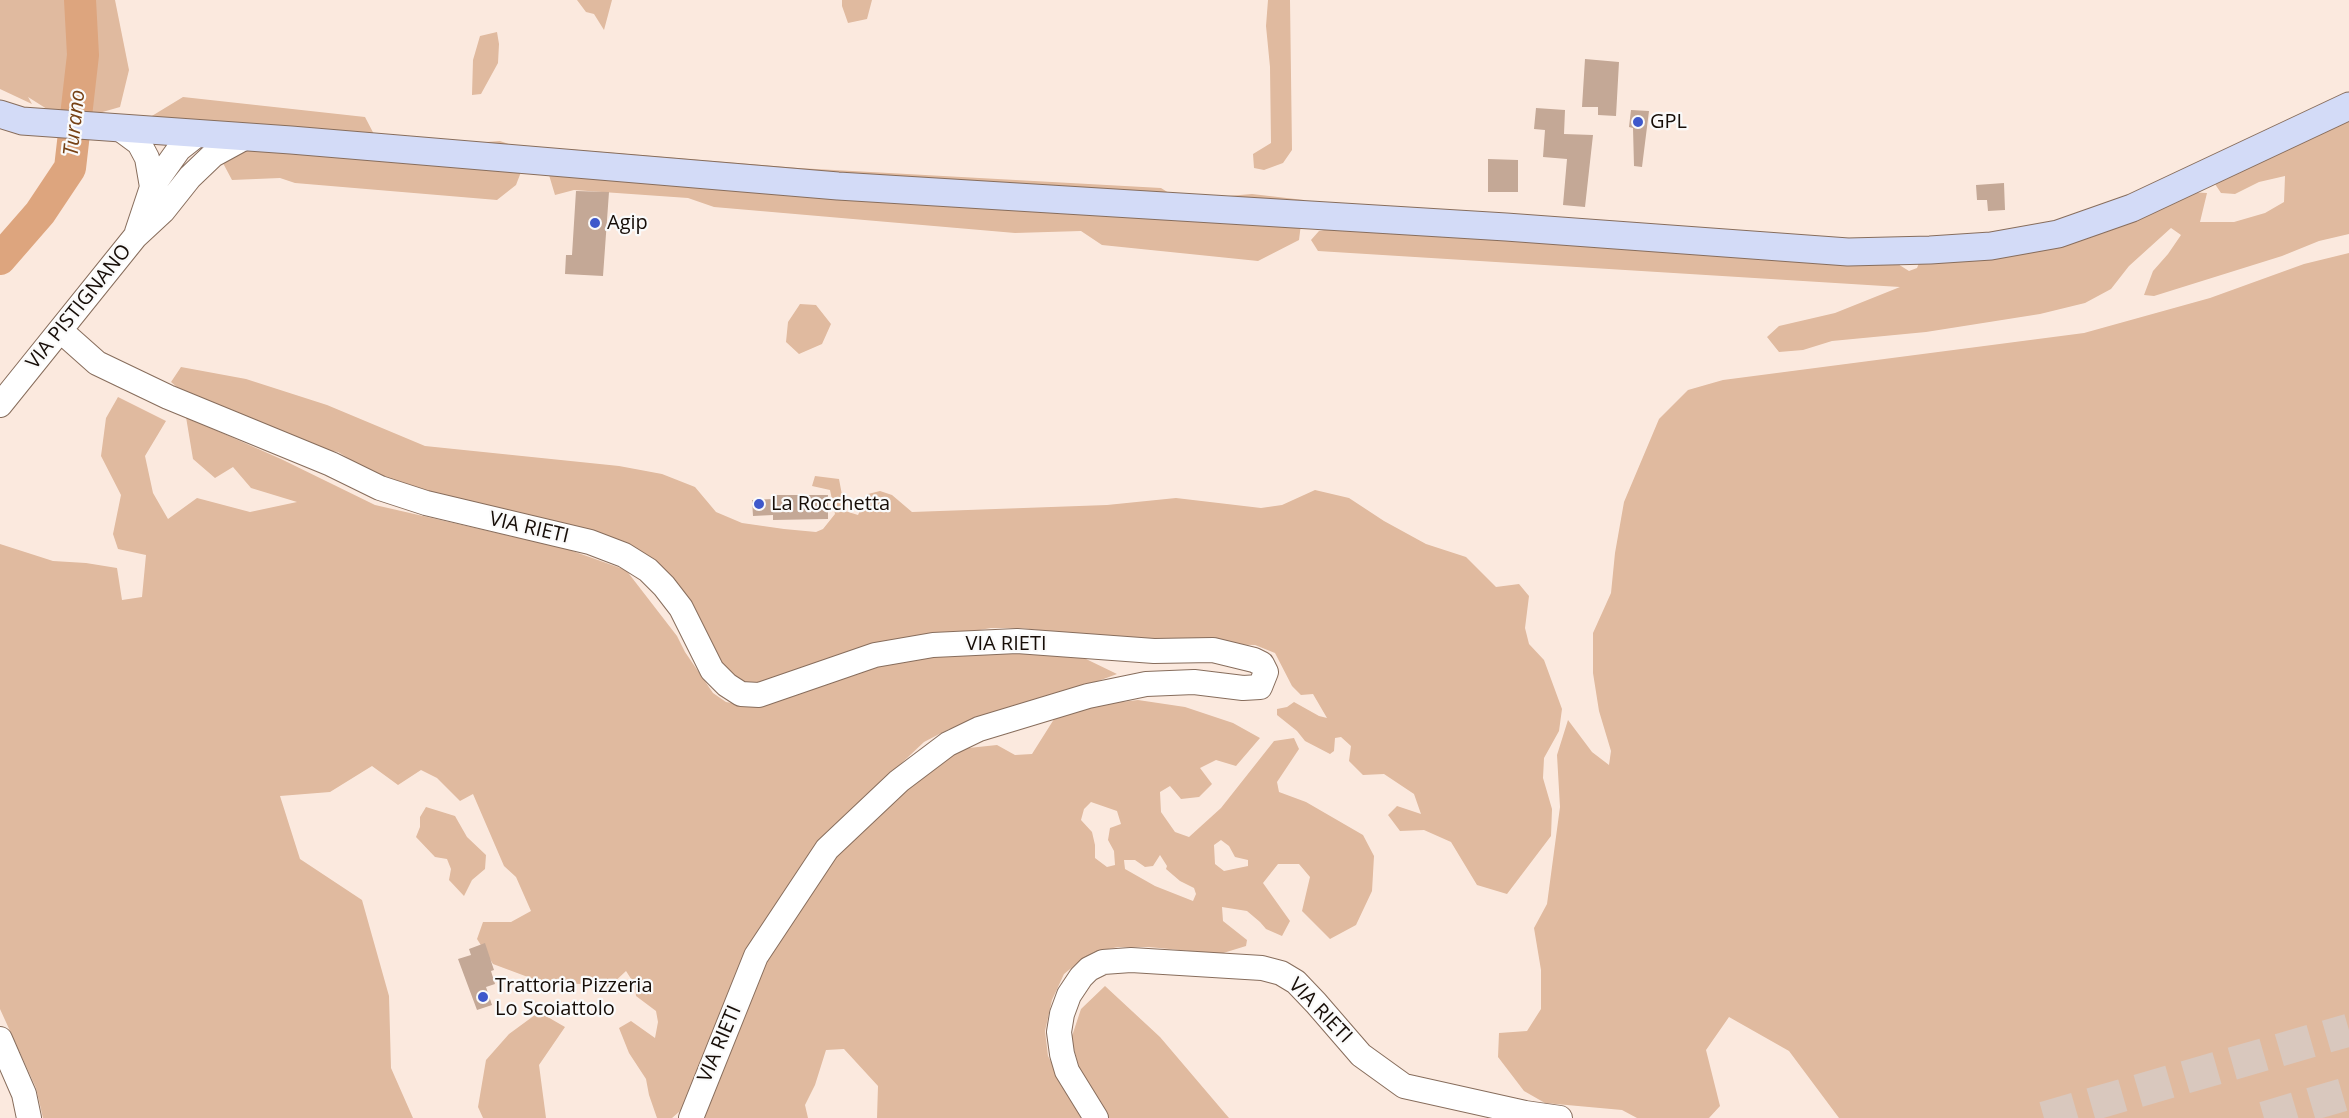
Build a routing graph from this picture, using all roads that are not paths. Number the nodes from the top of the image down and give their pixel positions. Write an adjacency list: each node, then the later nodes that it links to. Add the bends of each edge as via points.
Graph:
1 (2349, 106): 5 (main road, via 2132,208 2058,234 1991,246 1848,252 848,186)
2 (11, 117): 3 (main road)
3 (120, 129): 4 (main road); 7 (street, via 139,143 147,158)
4 (198, 134): 5 (main road); 6 (street, via 198,153); 7 (street, via 179,149)
5 (246, 137): 6 (street, via 213,155)
6 (190, 177): 8 (street, via 163,211)
7 (152, 187): 8 (street)
8 (135, 237): 9 (street, VIA PISTIGNANO)
9 (61, 331): 10 (street, VIA PISTIGNANO); 13 (street, VIA RIETI, via 97,363 380,488 426,503 590,542 624,555 664,585 681,608 712,670 741,694 759,695 875,655 945,644 1017,640 1154,651 1213,651 1262,664 1266,672 1260,687 1194,682 1146,684 1088,696 979,729 948,744 899,781 827,849 756,956)
10 (0, 405)
11 (0, 1039): 12 (street, via 24,1094)
12 (29, 1118)
13 (691, 1118)
14 (1096, 1118): 15 (street, VIA RIETI, via 1067,1071 1059,1032 1062,1014 1069,995 1089,969 1103,962 1131,960 1262,968 1281,973 1296,982 1361,1055 1404,1086)
15 (1560, 1118)

